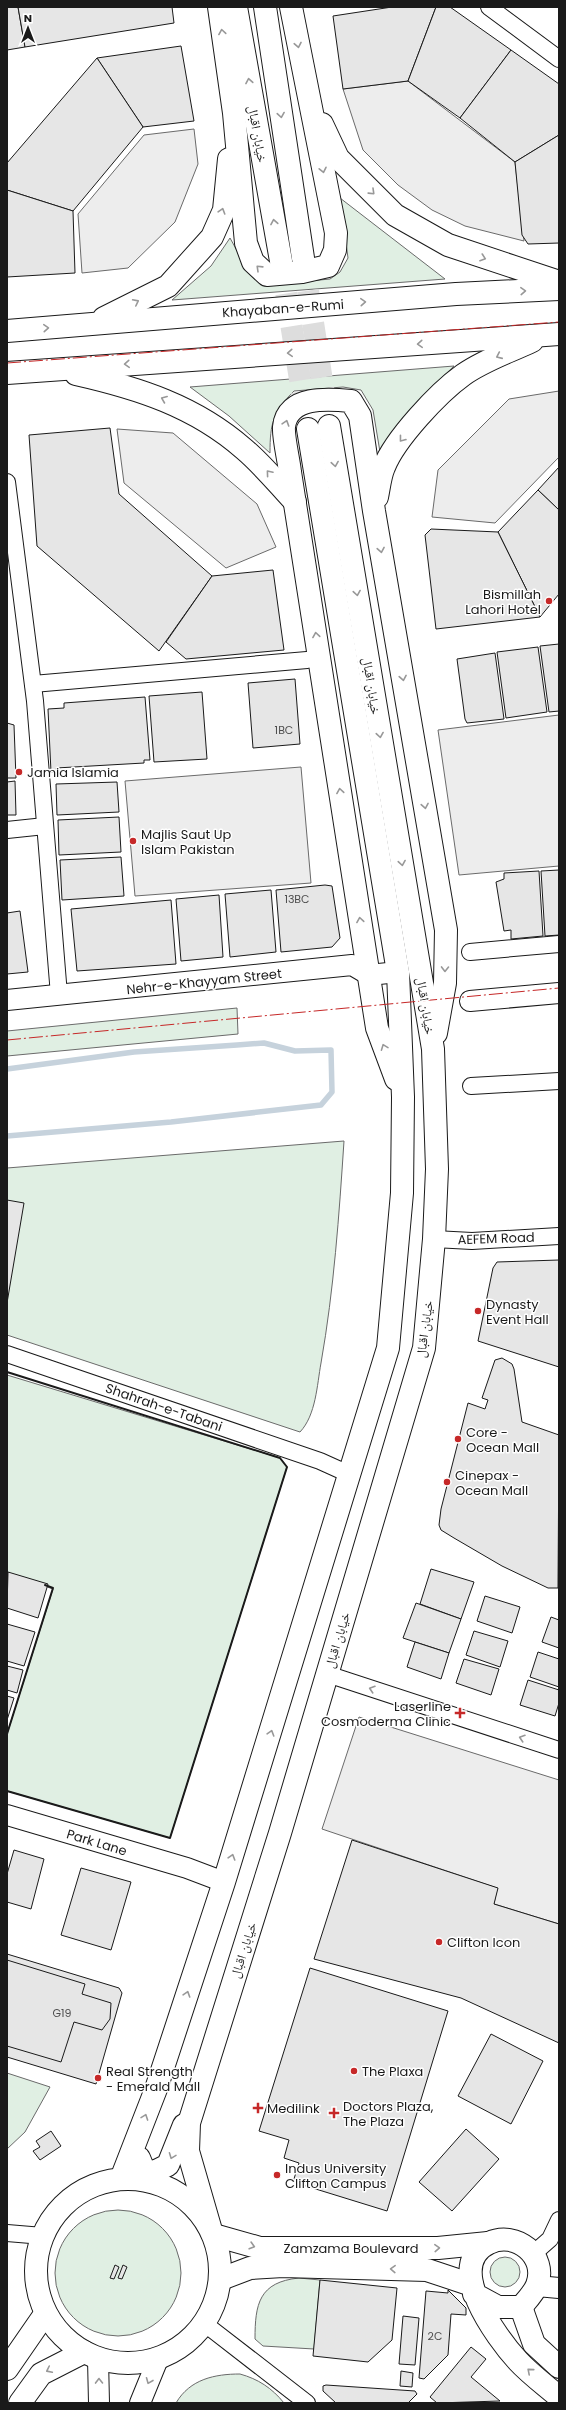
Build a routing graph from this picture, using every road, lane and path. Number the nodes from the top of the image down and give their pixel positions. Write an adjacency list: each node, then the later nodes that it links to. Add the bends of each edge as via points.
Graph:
1 (218, 7): 8 (main road, one-way to 1)
2 (236, 7): 10 (main road, خیابان اقبال, one-way to 2)
3 (265, 7): 9 (main road, خیابان اقبال, one-way to 9)
4 (291, 7): 7 (main road, one-way to 7)
5 (489, 7): 6 (street)
6 (559, 59)
7 (306, 90): 8 (main road, one-way to 8, via 336,233 335,250 328,266 302,272 267,275 253,262 246,243); 11 (main road, one-way to 11, via 338,158 395,215 448,245)
8 (234, 113): 13 (main road, one-way to 8, via 168,286 212,237 224,210)
9 (303, 258)
10 (281, 261)
11 (559, 282)
12 (559, 289): 13 (main road, Khayaban-e-Rumi, one-way to 12, via 440,296)
13 (88, 325): 14 (main road, Khayaban-e-Rumi, one-way to 13)
14 (7, 330)
15 (553, 334): 16 (main road, one-way to 16); 20 (main road, one-way to 20, via 482,364 463,375 443,392 399,442 384,467)
16 (53, 369): 17 (main road); 19 (main road, one-way to 16, via 245,450 196,414 128,386)
17 (7, 373)
18 (7, 482): 22 (street)
19 (295, 502): 20 (main road, one-way to 20, via 284,426 292,410 303,403 326,399 351,401 360,416); 28 (main road, one-way to 19)
20 (374, 511): 33 (main road, one-way to 33, via 446,930 445,983)
21 (307, 660): 22 (street)
22 (33, 684): 23 (street)
23 (45, 826): 24 (street); 30 (street)
24 (7, 830)
25 (559, 944): 26 (street)
26 (470, 952)
27 (398, 972): 28 (street); 33 (main road, خیابان اقبال, one-way to 33, via 319,427); 36 (main road, خیابان اقبال)
28 (369, 974): 30 (street, Nehr-e-Khayyam Street, via 352,965); 36 (main road, one-way to 28, via 377,1028)
29 (559, 993): 32 (street)
30 (59, 996): 31 (street, Nehr-e-Khayyam Street)
31 (7, 1000)
32 (470, 1001)
33 (433, 1049): 38 (main road, خیابان اقبال, via 437,1169)
34 (559, 1081): 35 (street)
35 (472, 1086)
36 (403, 1096): 40 (main road, خیابان اقبال, via 402,1193 388,1348)
37 (559, 1236): 38 (street, AEFEM Road, via 472,1241)
38 (434, 1239): 41 (main road, خیابان اقبال, via 424,1348)
39 (7, 1354): 40 (street, Shahrah-e-Tabani, via 320,1460)
40 (351, 1475): 44 (main road, خیابان اقبال, one-way to 40)
41 (327, 1674): 42 (street, one-way to 41); 45 (main road, خیابان اقبال, via 280,1833)
42 (559, 1750)
43 (7, 1815): 44 (street, Park Lane, via 187,1868)
44 (224, 1882): 46 (main road, خیابان اقبال, one-way to 44)
45 (197, 2094): 46 (main road, one-way to 46, via 168,2165 154,2172 144,2170 139,2158); 49 (main road, خیابان اقبال, via 189,2123 188,2151)
46 (137, 2138): 47 (main road, خیابان اقبال)
47 (121, 2179): 49 (main road, via 148,2181 173,2190 194,2206); 51 (main road, via 95,2185 73,2198 54,2216)
48 (559, 2220): 53 (street, via 550,2239)
49 (212, 2231): 52 (main road, Zamzama Boulevard, one-way to 52, via 260,2248 438,2248); 54 (main road, خیابان اقبال, via 221,2256)
50 (7, 2233): 51 (street)
51 (43, 2236): 59 (main road, via 36,2257 36,2278)
52 (488, 2243): 53 (main road, via 500,2239 514,2240 525,2245); 57 (main road, via 472,2260 470,2272)
53 (533, 2254): 55 (main road, via 538,2264)
54 (221, 2279): 57 (main road, Zamzama Boulevard, one-way to 54, via 427,2270 283,2266 250,2268); 60 (main road, خیابان اقبال)
55 (537, 2286): 56 (street); 58 (main road)
56 (559, 2288)
57 (473, 2289): 58 (main road, via 498,2307); 65 (main road, one-way to 57, via 518,2361 495,2331)
58 (521, 2307): 63 (main road, via 534,2344)
59 (46, 2314): 61 (main road, via 65,2339); 64 (main road)
60 (206, 2324): 62 (main road, via 185,2345); 69 (street)
61 (91, 2356): 62 (main road, via 128,2364); 66 (main road, one-way to 66, via 41,2374); 67 (street, one-way to 61)
62 (158, 2359): 68 (street, one-way to 68)
63 (559, 2367)
64 (7, 2368)
65 (559, 2397)
66 (20, 2403)
67 (99, 2403)
68 (140, 2403)
69 (307, 2403)

